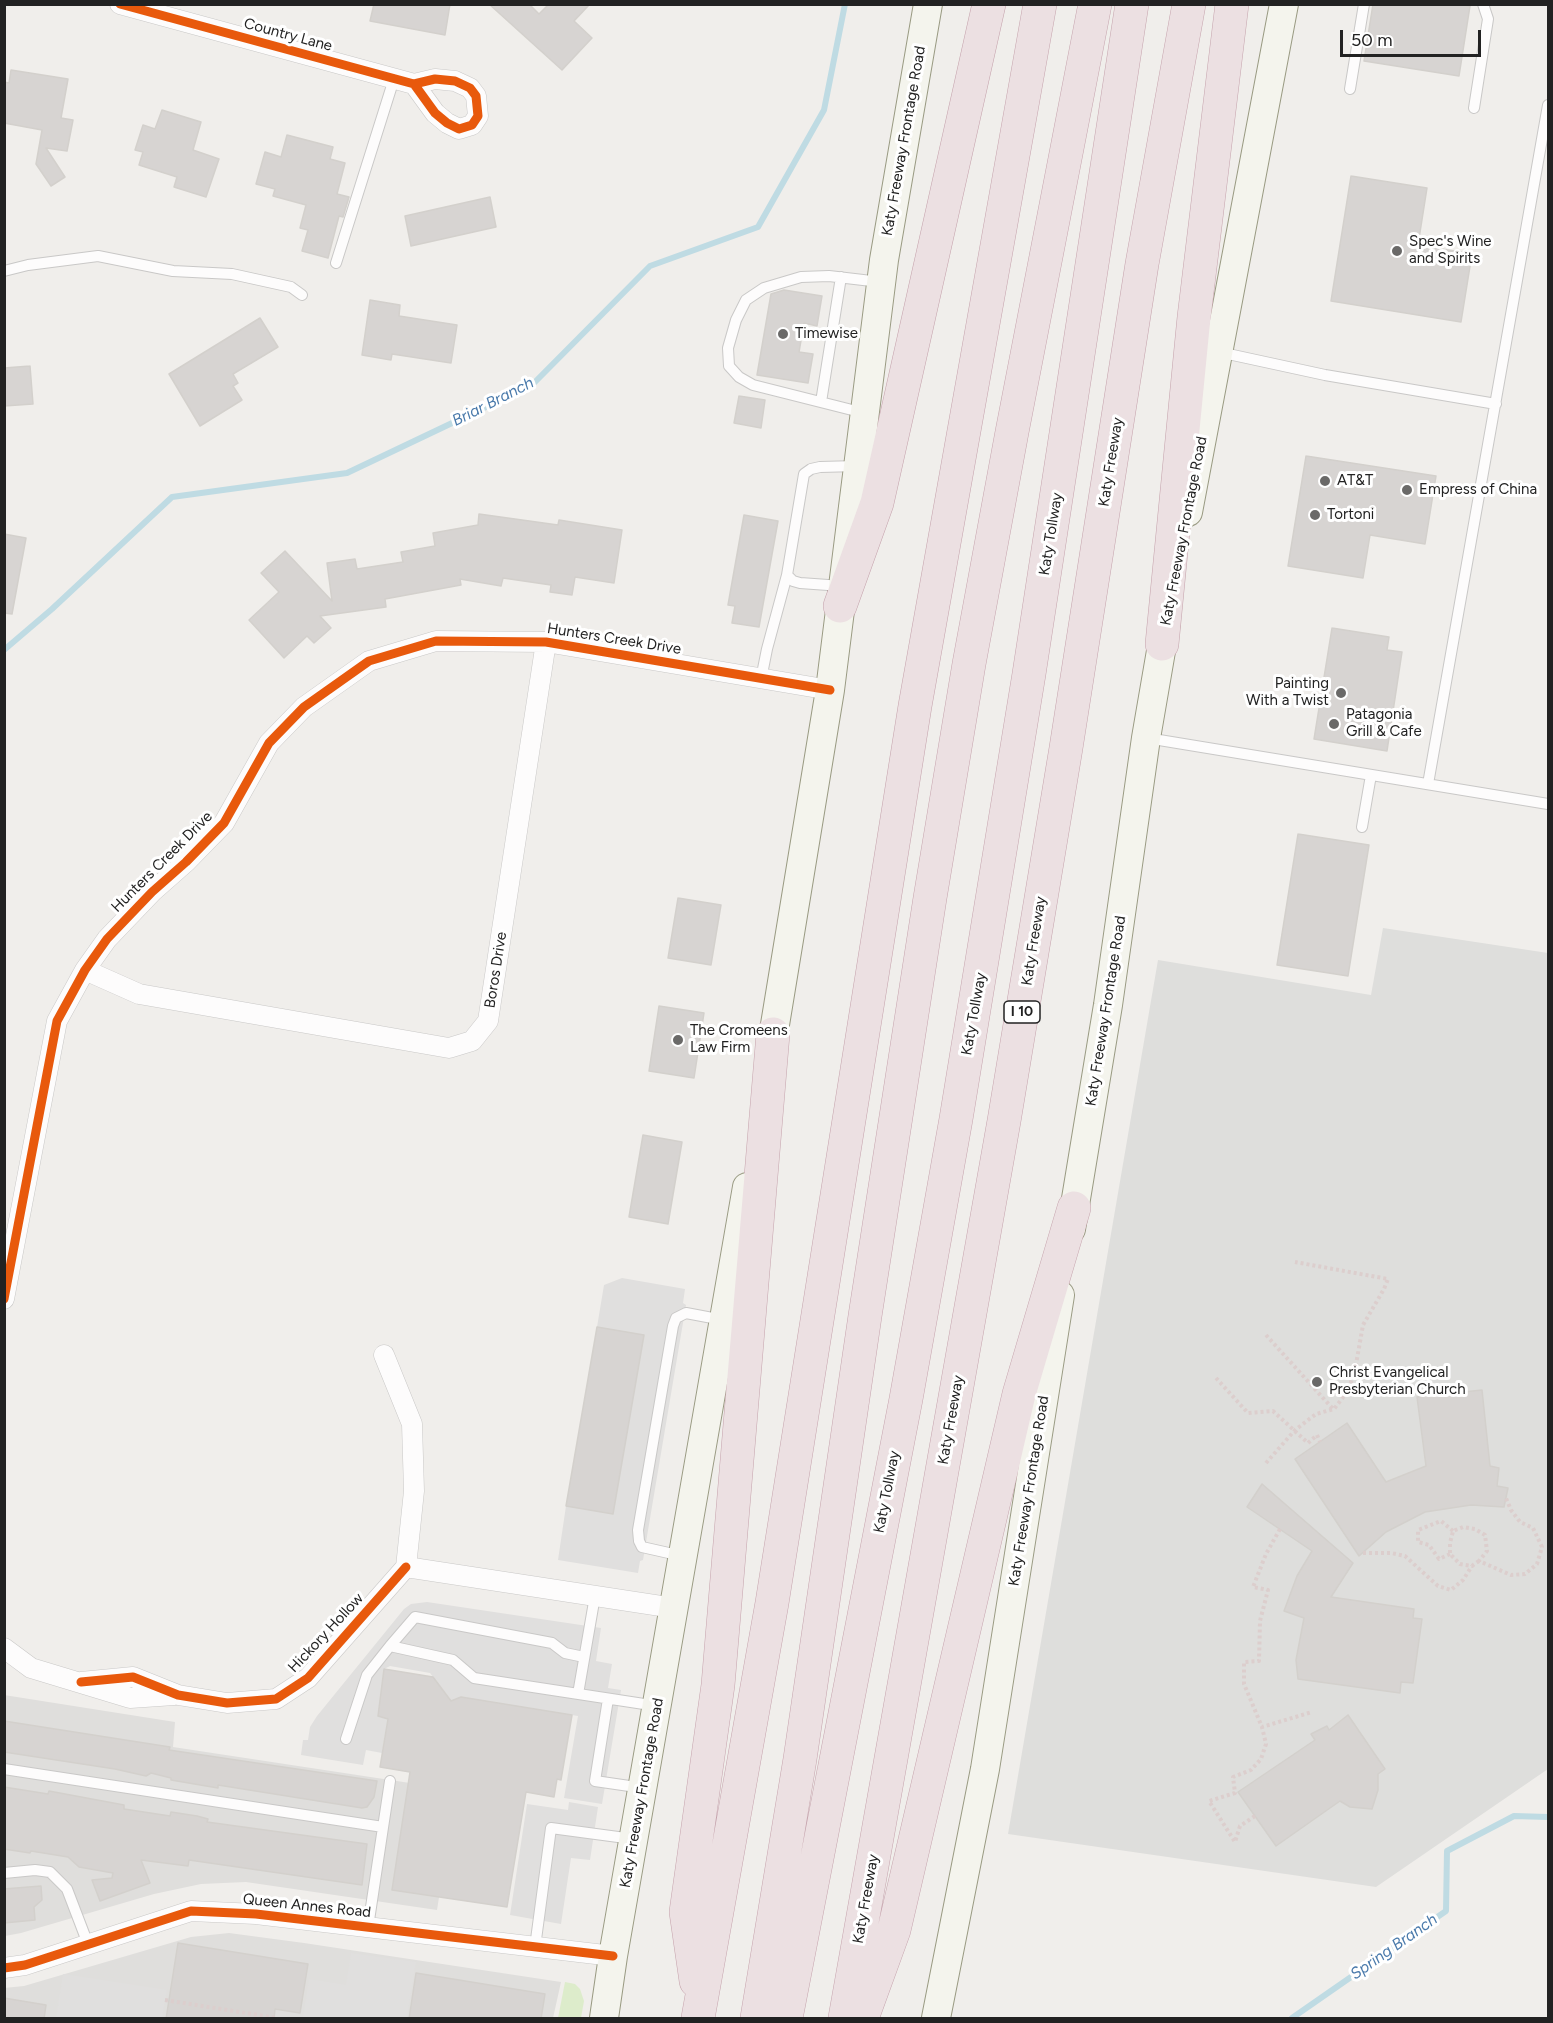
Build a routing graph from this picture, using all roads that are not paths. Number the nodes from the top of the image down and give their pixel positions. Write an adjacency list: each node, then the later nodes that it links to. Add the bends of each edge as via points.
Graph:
1 (120, 4): 12 (street, Country Lane)
2 (928, 4): 20 (main road, Katy Freeway Frontage Road)
3 (989, 4): 28 (highway, via 877,503)
4 (1040, 4): 66 (highway, via 913,717 772,1603)
5 (1095, 4): 68 (highway, via 1014,420 950,781)
6 (1132, 4): 69 (highway, Katy Tollway, via 956,1119)
7 (1189, 4): 70 (highway, Katy Freeway / I 10, via 1142,264 1004,1121)
8 (1232, 4): 30 (highway, via 1194,317)
9 (1284, 4): 22 (main road, Katy Freeway Frontage Road)
10 (1364, 4): 14 (lane)
11 (1483, 4): 16 (lane, via 1488,19)
12 (394, 79): 13 (street, Country Lane); 17 (lane)
13 (414, 84)
14 (1350, 89)
15 (1548, 105): 24 (lane)
16 (1474, 108)
17 (336, 262)
18 (4, 271): 21 (lane, via 98,256 173,271 232,274 291,287)
19 (841, 277): 20 (lane); 23 (lane); 23 (lane, via 801,277 764,288 746,300 728,348 729,366 739,377 753,385)
20 (881, 282): 25 (main road, Katy Freeway Frontage Road)
21 (302, 295)
22 (1219, 352): 24 (lane, via 1325,375); 30 (main road, Katy Freeway Frontage Road)
23 (821, 402): 25 (lane)
24 (1496, 404): 35 (lane)
25 (864, 413): 26 (main road, Katy Freeway Frontage Road)
26 (858, 466): 27 (lane, via 820,467 804,474); 28 (main road, Katy Freeway Frontage Road)
27 (787, 575): 28 (lane); 31 (lane)
28 (842, 596): 32 (main road, Katy Freeway Frontage Road)
29 (546, 642): 31 (street, Hunters Creek Drive); 38 (street, Hunters Creek Drive, via 435,640 369,661 304,707 269,743 224,823 107,939); 38 (street, Boros Drive, via 488,1021 472,1041 449,1048 139,994)
30 (1162, 644): 33 (main road, Katy Freeway Frontage Road)
31 (761, 679): 32 (street, Hunters Creek Drive)
32 (830, 690): 39 (main road, Katy Freeway Frontage Road)
33 (1146, 738): 34 (lane); 40 (main road, Katy Freeway Frontage Road)
34 (1371, 775): 35 (lane); 37 (lane)
35 (1428, 784): 36 (lane)
36 (1548, 804)
37 (1362, 826)
38 (85, 970): 41 (street, Hunters Creek Drive, via 57,1021)
39 (774, 1034): 42 (main road, Katy Freeway Frontage Road); 66 (highway, via 718,1684 686,1912)
40 (1074, 1208): 71 (highway, via 1019,1394 894,1930); 72 (main road, Katy Freeway Frontage Road, via 985,1769)
41 (4, 1299)
42 (724, 1320): 44 (main road, Katy Freeway Frontage Road); 44 (lane, via 686,1313 676,1318 671,1338 638,1530 642,1547)
43 (384, 1355): 45 (street, via 412,1424 414,1491)
44 (683, 1556): 47 (main road, Katy Freeway Frontage Road)
45 (406, 1567): 46 (street); 49 (street, Hickory Hollow, via 308,1678 276,1699 227,1703 178,1695 130,1698 31,1668)
46 (595, 1596): 47 (street); 50 (lane)
47 (674, 1608): 53 (main road, Katy Freeway Frontage Road)
48 (390, 1646): 50 (lane, via 415,1617 552,1643 565,1653); 51 (lane, via 453,1660 474,1678); 54 (lane, via 368,1675)
49 (4, 1648)
50 (584, 1657): 51 (lane)
51 (578, 1694): 52 (lane)
52 (608, 1699): 53 (lane); 57 (lane, via 595,1781)
53 (657, 1706): 57 (main road, Katy Freeway Frontage Road)
54 (346, 1739)
55 (4, 1769): 58 (lane)
56 (390, 1781): 58 (lane)
57 (643, 1788): 59 (main road, Katy Freeway Frontage Road)
58 (383, 1827): 61 (lane)
59 (634, 1839): 63 (lane, via 551,1828); 64 (main road, Katy Freeway Frontage Road)
60 (4, 1873): 62 (lane, via 50,1872 67,1889)
61 (368, 1927): 62 (street, Queen Annes Road, via 190,1911); 63 (street, Queen Annes Road)
62 (88, 1944): 65 (street, Queen Annes Road)
63 (535, 1947): 64 (street, Queen Annes Road)
64 (614, 1956): 67 (main road, Katy Freeway Frontage Road)
65 (4, 1968)
66 (699, 2013)
67 (604, 2019)
68 (757, 2019)
69 (786, 2019)
70 (845, 2019)
71 (862, 2019)
72 (936, 2019)

